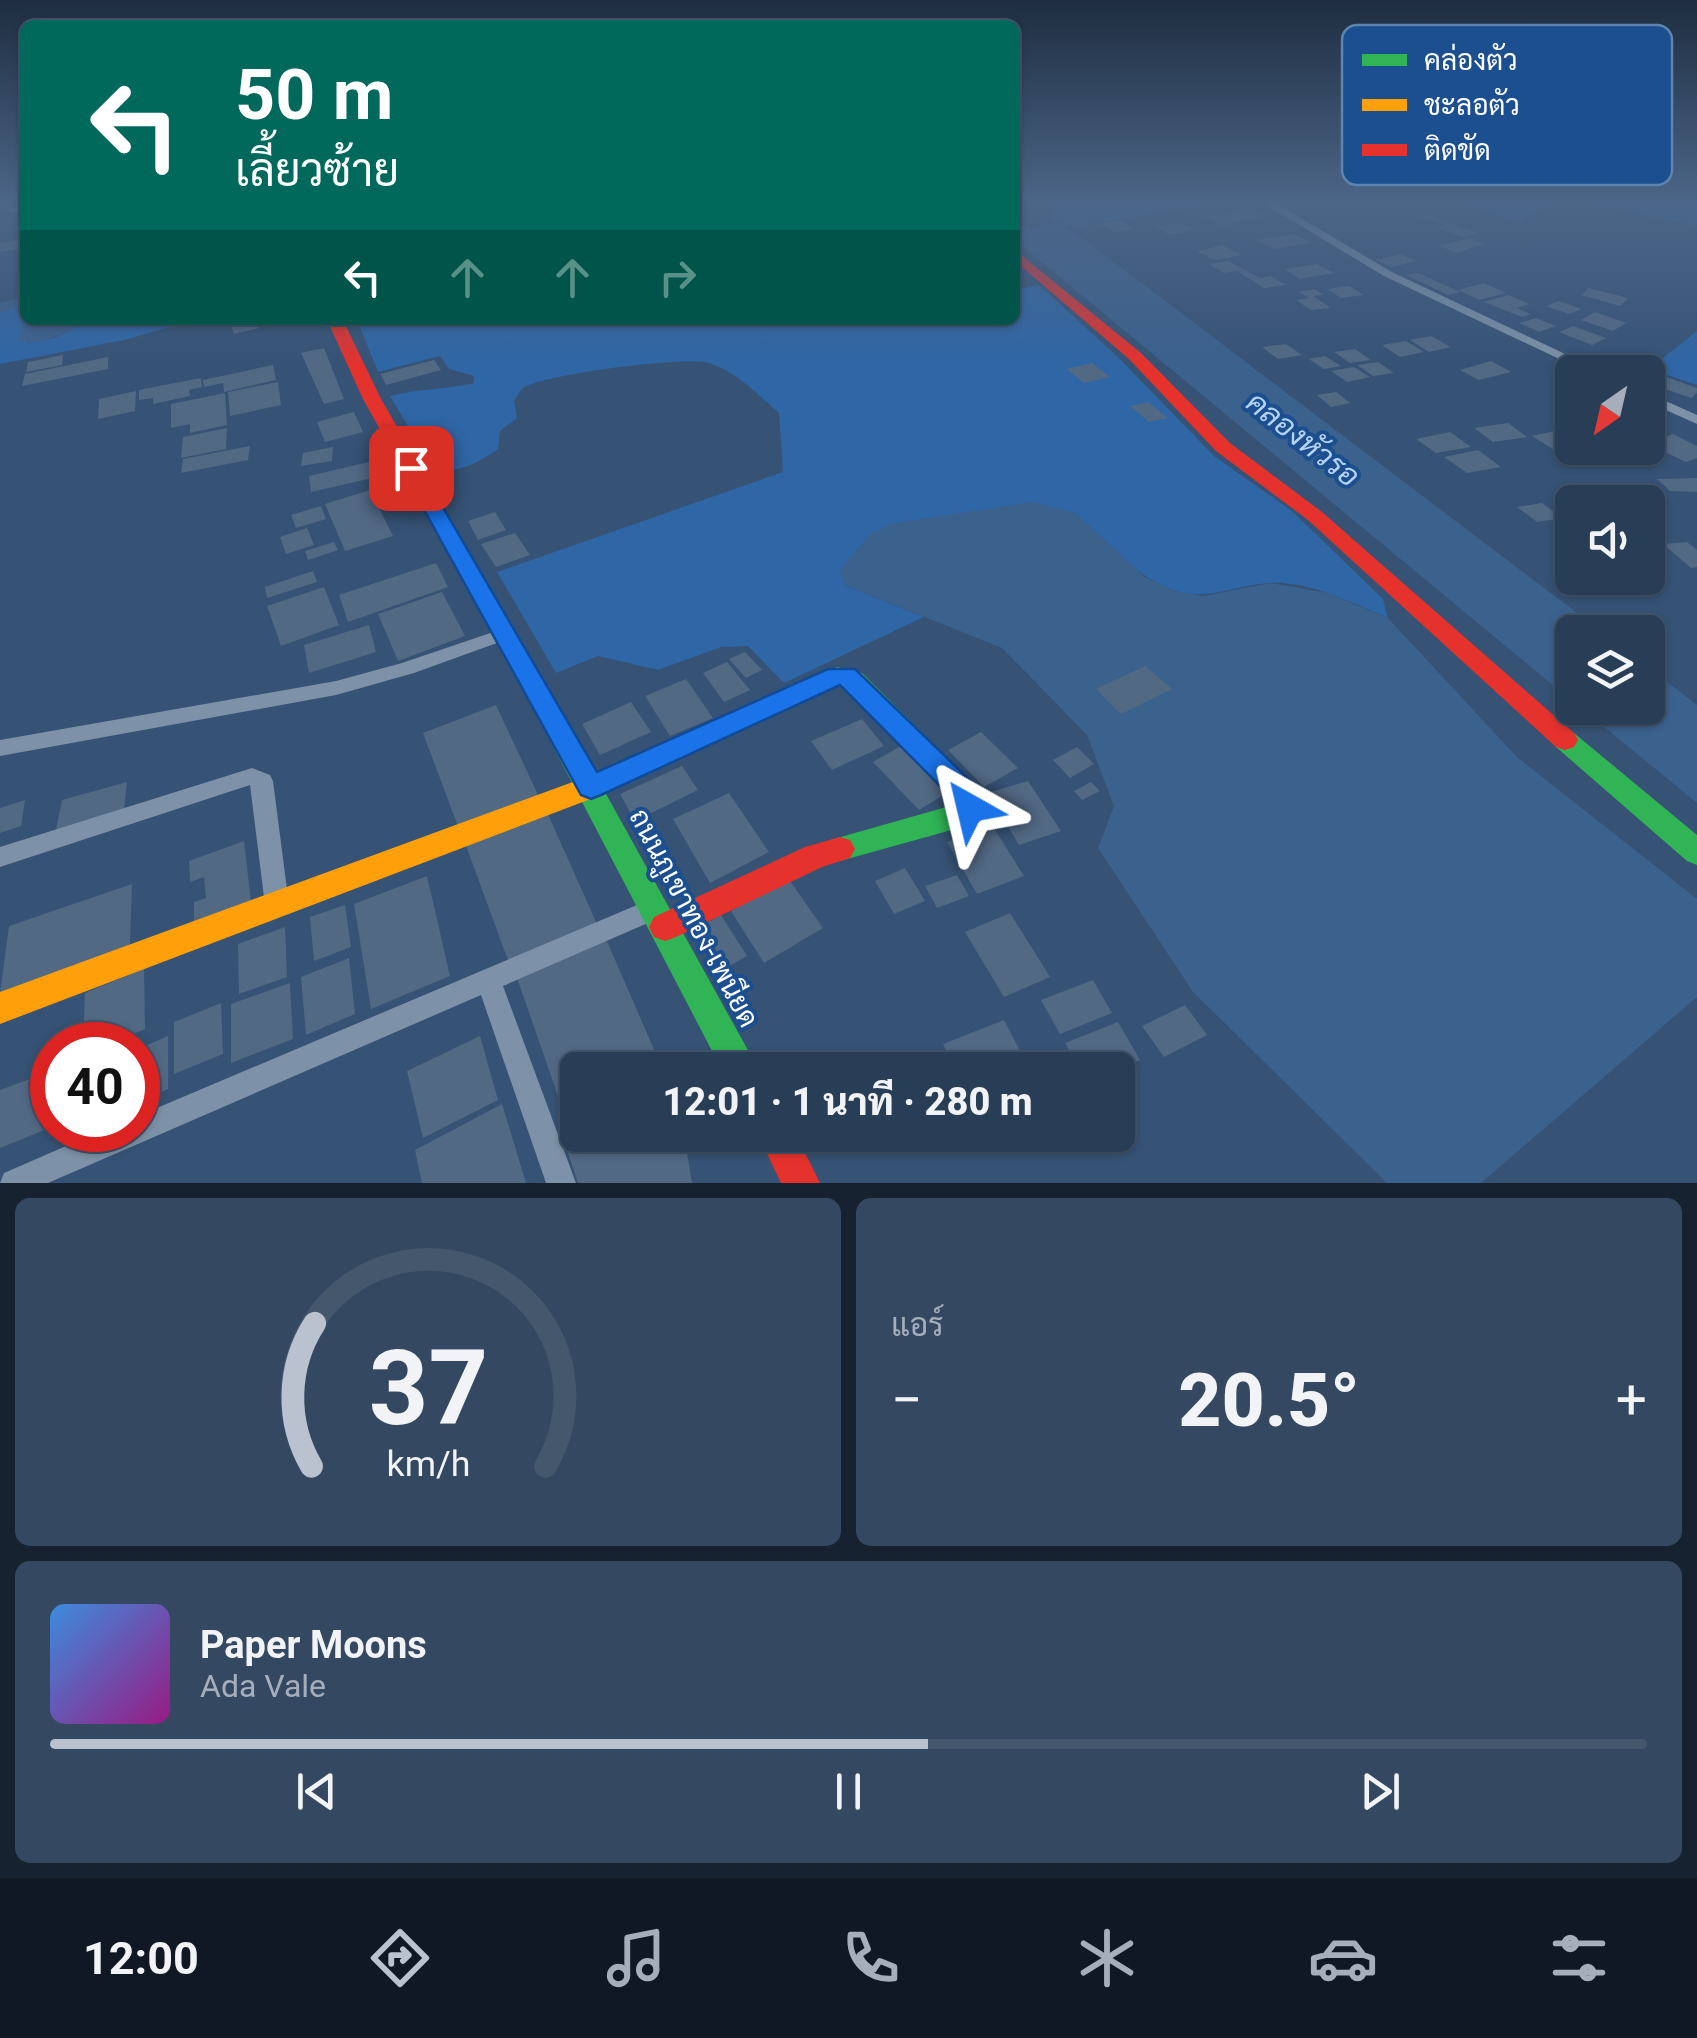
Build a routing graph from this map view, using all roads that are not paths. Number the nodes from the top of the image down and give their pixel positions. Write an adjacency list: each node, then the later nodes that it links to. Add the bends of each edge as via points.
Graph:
1 (1356, 255): 4 (street)
2 (1020, 258): 10 (street, via 1134,356 1223,447 1316,516)
3 (337, 325): 7 (street, ถนนภูเขาทอง-เพนียด)
4 (1560, 355)
5 (1665, 405): 6 (street)
6 (1697, 420)
7 (504, 634): 8 (street, via 336,688); 9 (street, ถนนภูเขาทอง-เพนียด)
8 (0, 748)
9 (591, 787): 12 (street); 13 (street, ถนนภูเขาทอง-เพนียด); 13 (street, via 846,675 971,799 963,816 815,856)
10 (1697, 852)
11 (0, 857): 12 (street, via 252,776 262,781)
12 (277, 904): 15 (street)
13 (660, 918): 14 (street); 16 (street, ถนนภูเขาทอง-เพนียด)
14 (488, 980): 17 (street); 21 (street)
15 (0, 1008)
16 (731, 1052)
17 (160, 1120)
18 (86, 1152): 20 (street)
19 (785, 1152): 22 (street)
20 (14, 1183)
21 (560, 1183)
22 (801, 1183)

